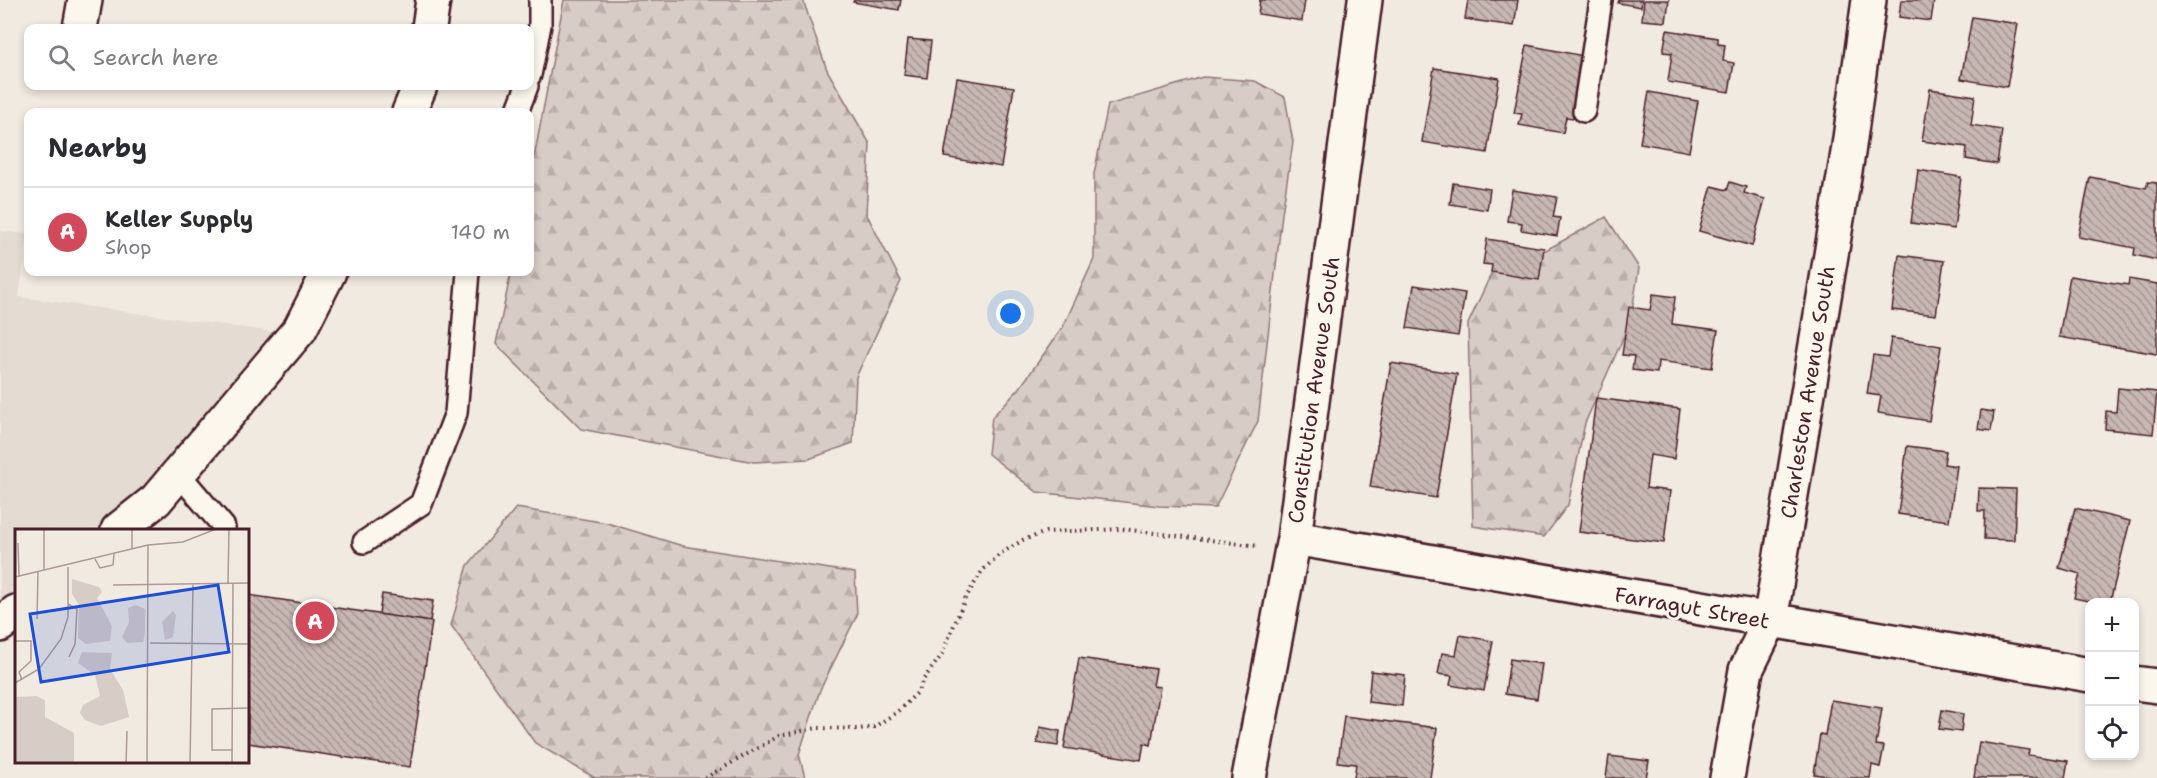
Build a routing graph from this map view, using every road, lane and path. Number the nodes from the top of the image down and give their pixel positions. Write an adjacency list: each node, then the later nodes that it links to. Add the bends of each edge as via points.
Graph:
1 (85, 0): 7 (street)
2 (434, 0): 8 (street)
3 (540, 0): 9 (lane)
4 (1365, 0): 20 (street, Constitution Avenue South)
5 (1601, 0): 14 (lane)
6 (1869, 0): 23 (street, Charleston Avenue South, via 1848,153)
7 (81, 24)
8 (430, 24)
9 (534, 55)
10 (418, 90): 12 (street)
11 (525, 90): 13 (lane)
12 (411, 108)
13 (519, 108)
14 (1584, 111)
15 (327, 276): 17 (street, via 300,329)
16 (468, 276): 21 (lane, via 456,413 421,504)
17 (178, 473): 18 (lane); 19 (street, via 156,500)
18 (224, 527)
19 (120, 529)
20 (1294, 538): 23 (street, Farragut Street); 28 (path, via 1255,547 1123,529 1046,532 1023,540 982,571 965,599 941,656 917,693 897,712 874,727 817,728 779,736); 29 (street, Constitution Avenue South)
21 (364, 542)
22 (15, 613): 24 (street)
23 (1770, 621): 25 (street, Farragut Street); 30 (street, Charleston Avenue South, via 1746,670)
24 (0, 625)
25 (2085, 674)
26 (2139, 683): 27 (street)
27 (2157, 686)
28 (705, 778)
29 (1250, 778)
30 (1727, 778)

